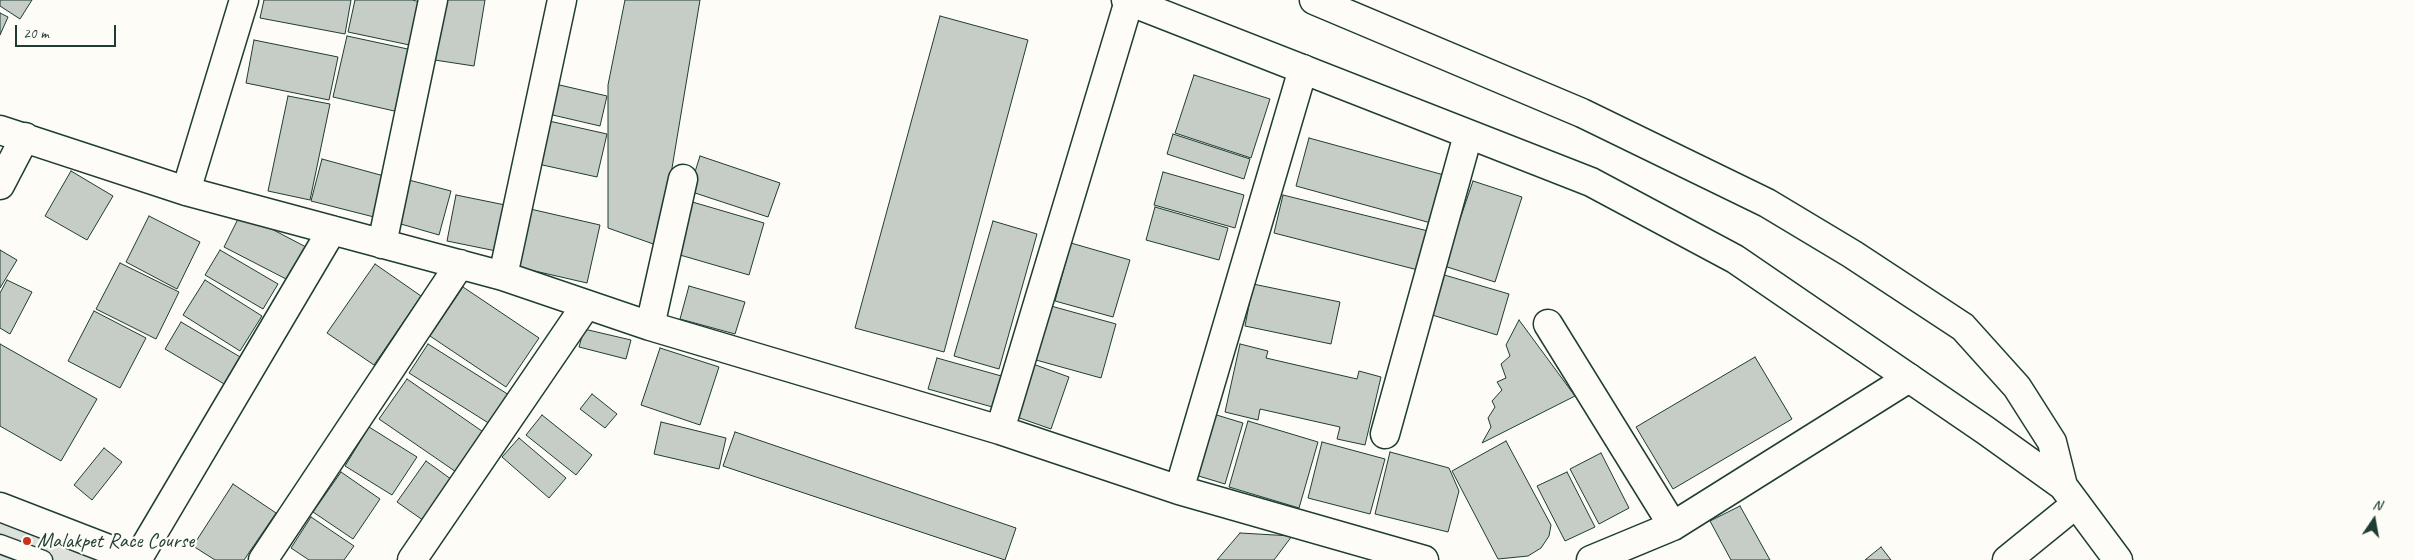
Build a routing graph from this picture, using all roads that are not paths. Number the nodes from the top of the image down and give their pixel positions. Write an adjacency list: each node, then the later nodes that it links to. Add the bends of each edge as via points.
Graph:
1 (244, 0): 11 (street)
2 (433, 0): 13 (street)
3 (562, 0): 15 (street)
4 (1127, 0): 6 (street); 20 (street)
5 (1314, 0): 23 (street, via 1582,113 1767,203 1852,254 1963,328 2017,388 2052,442)
6 (1303, 69): 8 (street); 22 (street)
7 (12, 134): 10 (street); 11 (street)
8 (1468, 135): 19 (street, via 1590,182 1734,259); 21 (street)
9 (683, 179): 18 (street)
10 (0, 185)
11 (186, 191): 12 (street)
12 (332, 230): 13 (street); 28 (street)
13 (382, 244): 14 (street)
14 (460, 264): 15 (street); 29 (street)
15 (504, 276): 16 (street)
16 (586, 305): 18 (street); 30 (street)
17 (1548, 324): 25 (street)
18 (650, 326): 20 (street)
19 (1909, 378): 23 (street); 25 (street)
20 (1000, 430): 22 (street)
21 (1385, 434)
22 (1179, 490): 31 (street)
23 (2070, 495): 33 (street); 34 (street)
24 (0, 507): 28 (street)
25 (1673, 526): 32 (street)
26 (0, 544): 27 (lane)
27 (43, 560)
28 (137, 560)
29 (263, 560)
30 (412, 560)
31 (1424, 560)
32 (1591, 560)
33 (2008, 560)
34 (2118, 560)

